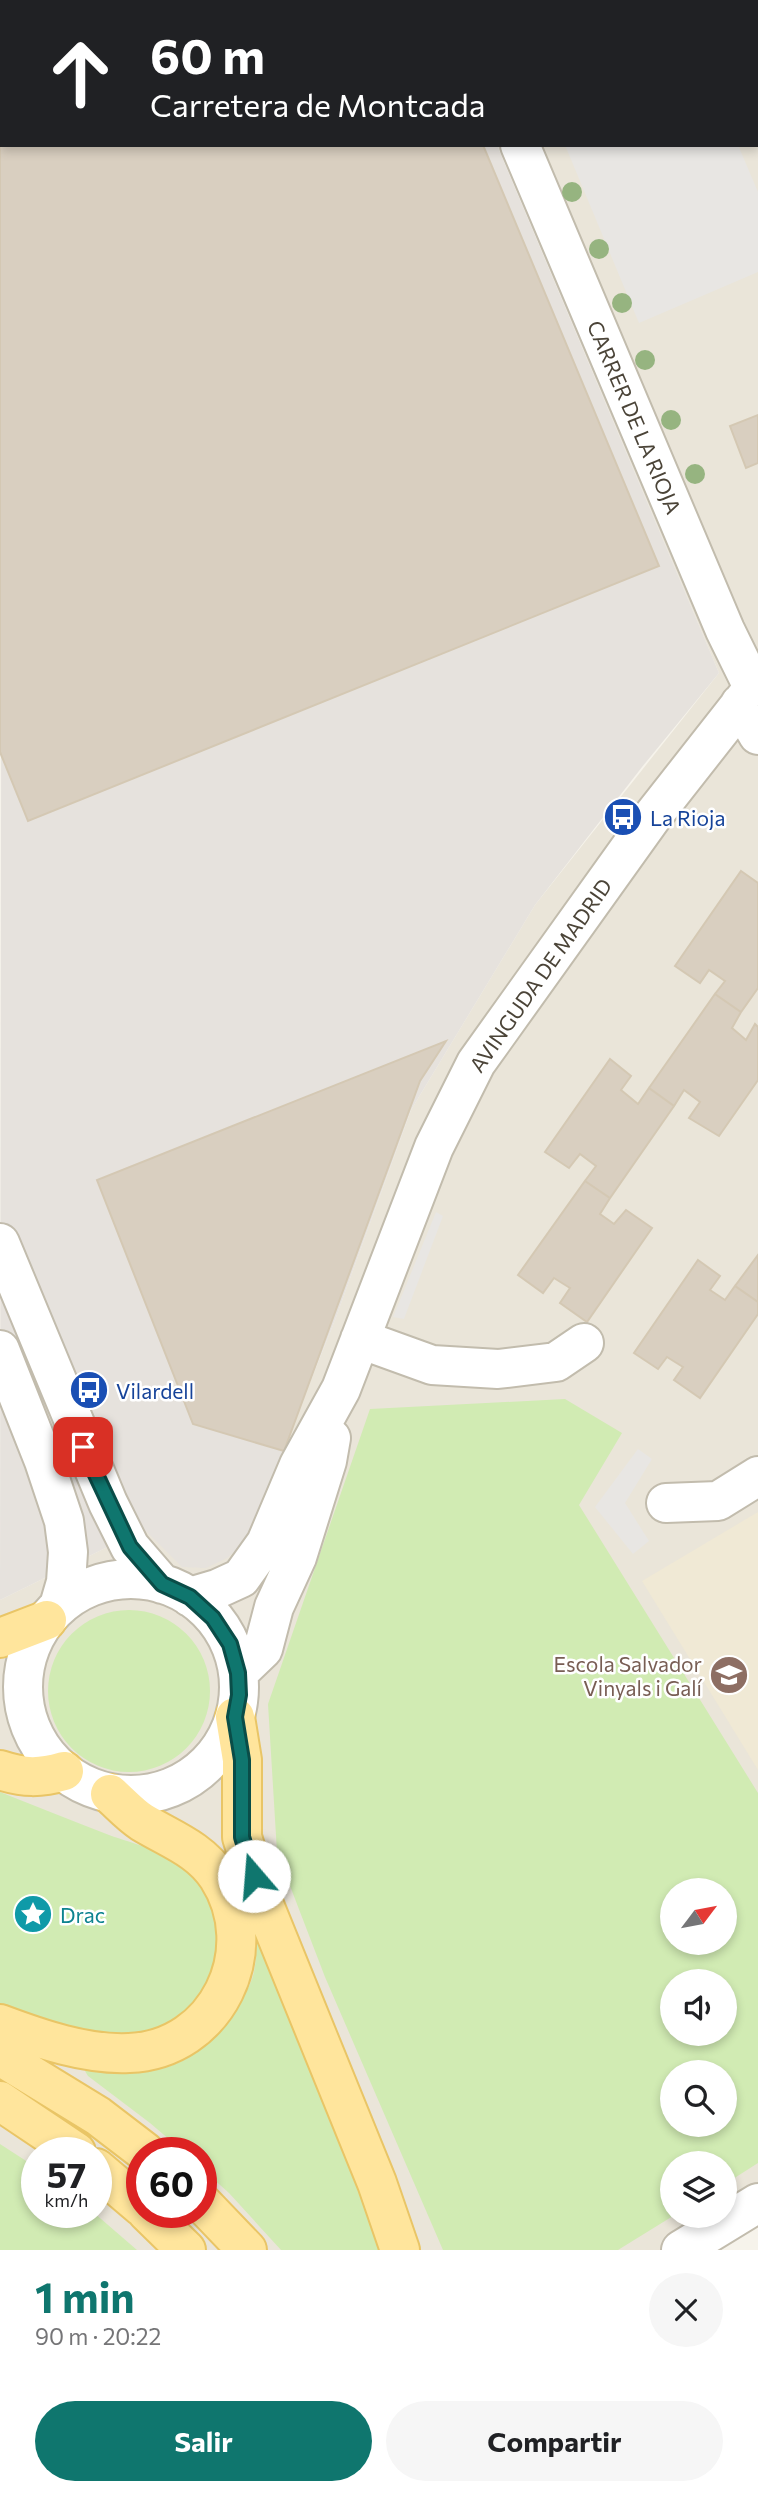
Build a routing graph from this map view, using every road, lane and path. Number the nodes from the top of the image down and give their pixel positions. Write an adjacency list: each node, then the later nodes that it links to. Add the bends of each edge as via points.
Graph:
1 (521, 147): 2 (street, CARRER DE LA RIOJA)
2 (752, 702): 4 (street, AVINGUDA DE MADRID, via 652,817 476,1063 434,1147)
3 (0, 1243): 10 (street, via 130,1547)
4 (360, 1339): 5 (street, via 432,1365 498,1369 556,1362); 7 (street, AVINGUDA DE MADRID)
5 (584, 1343)
6 (0, 1350): 11 (street, via 64,1521 66,1582)
7 (341, 1388): 10 (street, AVINGUDA DE MADRID, via 299,1465 265,1543 241,1578 217,1589); 13 (street, AVINGUDA DE MADRID, via 327,1461 297,1557 274,1607 263,1649)
8 (758, 1476): 9 (street, via 718,1501)
9 (666, 1503)
10 (176, 1591): 11 (street, via 135,1579 108,1581 82,1591); 13 (street, via 213,1618 230,1644)
11 (53, 1613): 12 (main road); 16 (street, via 39,1629 27,1656 23,1686 26,1716 38,1744)
12 (0, 1638)
13 (238, 1673): 14 (street)
14 (235, 1717): 17 (street, via 222,1746 200,1771 174,1787 142,1795); 30 (main road, via 242,1760 242,1837 260,1895)
15 (0, 1770): 16 (main road, via 39,1778)
16 (64, 1771): 17 (street, via 82,1784)
17 (110, 1794): 18 (main road, via 139,1820 194,1850 228,1894 238,1928 234,1969 224,1993 193,2030 156,2049 131,2053 77,2047)
18 (0, 2024)
19 (0, 2056): 22 (main road)
20 (0, 2101): 21 (main road)
21 (54, 2137)
22 (126, 2137)
23 (112, 2182): 24 (main road)
24 (126, 2193)
25 (758, 2203): 31 (street)
26 (217, 2219): 29 (main road)
27 (163, 2228): 28 (main road)
28 (186, 2250)
29 (247, 2250)
30 (400, 2250)
31 (681, 2250)

